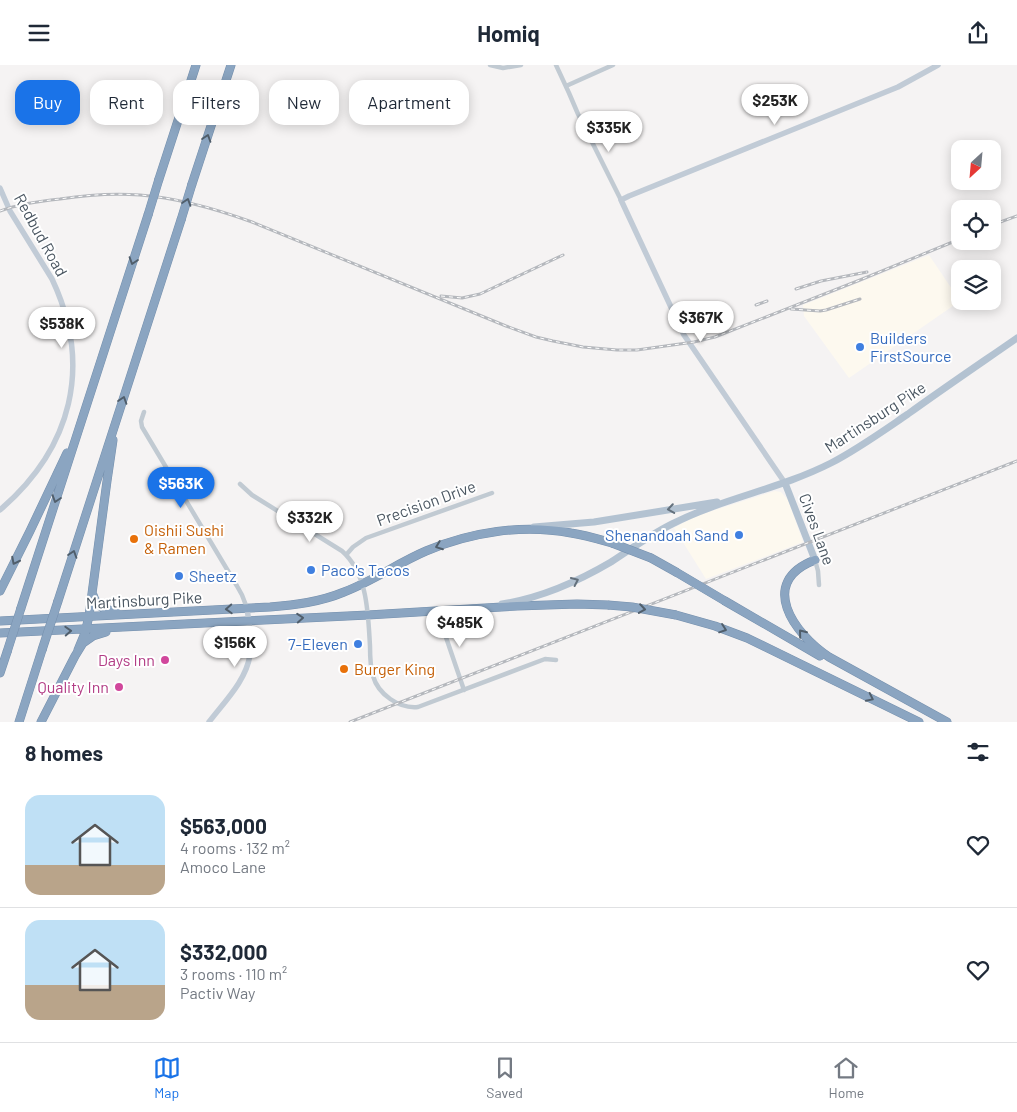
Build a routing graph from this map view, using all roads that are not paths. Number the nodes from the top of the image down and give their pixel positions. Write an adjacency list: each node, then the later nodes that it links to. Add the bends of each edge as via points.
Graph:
1 (196, 65): 12 (highway, one-way to 12, bridge)
2 (231, 65): 14 (highway, one-way to 2, bridge)
3 (490, 65): 4 (street, via 509,68)
4 (521, 65)
5 (556, 65): 8 (street)
6 (612, 65): 8 (street)
7 (938, 65): 10 (street, via 898,87)
8 (566, 86): 10 (street)
9 (0, 187): 19 (street, Redbud Road, via 10,211 57,290 67,321 73,357 70,396 54,445 34,476)
10 (620, 201): 15 (street, via 684,335)
11 (1017, 338): 15 (main road, Martinsburg Pike, via 852,451)
12 (84, 411): 26 (highway, one-way to 26); 40 (highway, one-way to 40, bridge)
13 (144, 412): 27 (street, via 142,427)
14 (116, 420): 25 (highway); 42 (highway, one-way to 14, bridge)
15 (785, 483): 18 (main road, Martinsburg Pike); 22 (main road, Cives Lane)
16 (240, 484): 21 (street)
17 (492, 493): 21 (street, Precision Drive, via 366,538)
18 (737, 498): 20 (main road, one-way to 20, via 594,522); 28 (main road, one-way to 18, via 522,601 560,588 597,570 670,525)
19 (0, 511)
20 (486, 533): 23 (highway, Martinsburg Pike, one-way to 23, via 437,547); 46 (highway, Martinsburg Pike, bridge, via 515,530 571,533 612,543 651,558 863,680)
21 (346, 555): 23 (street)
22 (815, 560): 24 (street, Cives Lane); 46 (highway, one-way to 22, via 829,657 802,633 786,608 784,591 792,573)
23 (362, 584): 27 (highway, Martinsburg Pike, via 334,596 304,603); 31 (street)
24 (819, 585)
25 (93, 590): 30 (highway, via 100,607); 32 (highway)
26 (0, 591)
27 (247, 608): 30 (highway, Martinsburg Pike, one-way to 30); 34 (street)
28 (467, 609): 29 (highway, Martinsburg Pike); 45 (highway, Martinsburg Pike, one-way to 45, bridge, via 608,605 676,615 747,638)
29 (437, 611): 31 (highway, Martinsburg Pike); 41 (street)
30 (130, 614): 32 (highway, Martinsburg Pike)
31 (368, 615): 34 (highway, Martinsburg Pike, one-way to 31); 41 (street, via 373,675 378,687 390,699 413,708)
32 (89, 616): 33 (highway, Martinsburg Pike); 36 (highway)
33 (0, 621)
34 (249, 621): 35 (highway, Martinsburg Pike); 44 (street, via 250,651 245,671)
35 (134, 627): 36 (highway, Martinsburg Pike); 38 (highway, via 93,635)
36 (86, 630): 37 (highway, Martinsburg Pike, one-way to 36); 38 (highway)
37 (1, 634)
38 (78, 650): 43 (highway)
39 (556, 660): 41 (street, via 545,659)
40 (0, 673)
41 (464, 690)
42 (19, 722)
43 (41, 722)
44 (209, 722)
45 (919, 722)
46 (946, 722)

